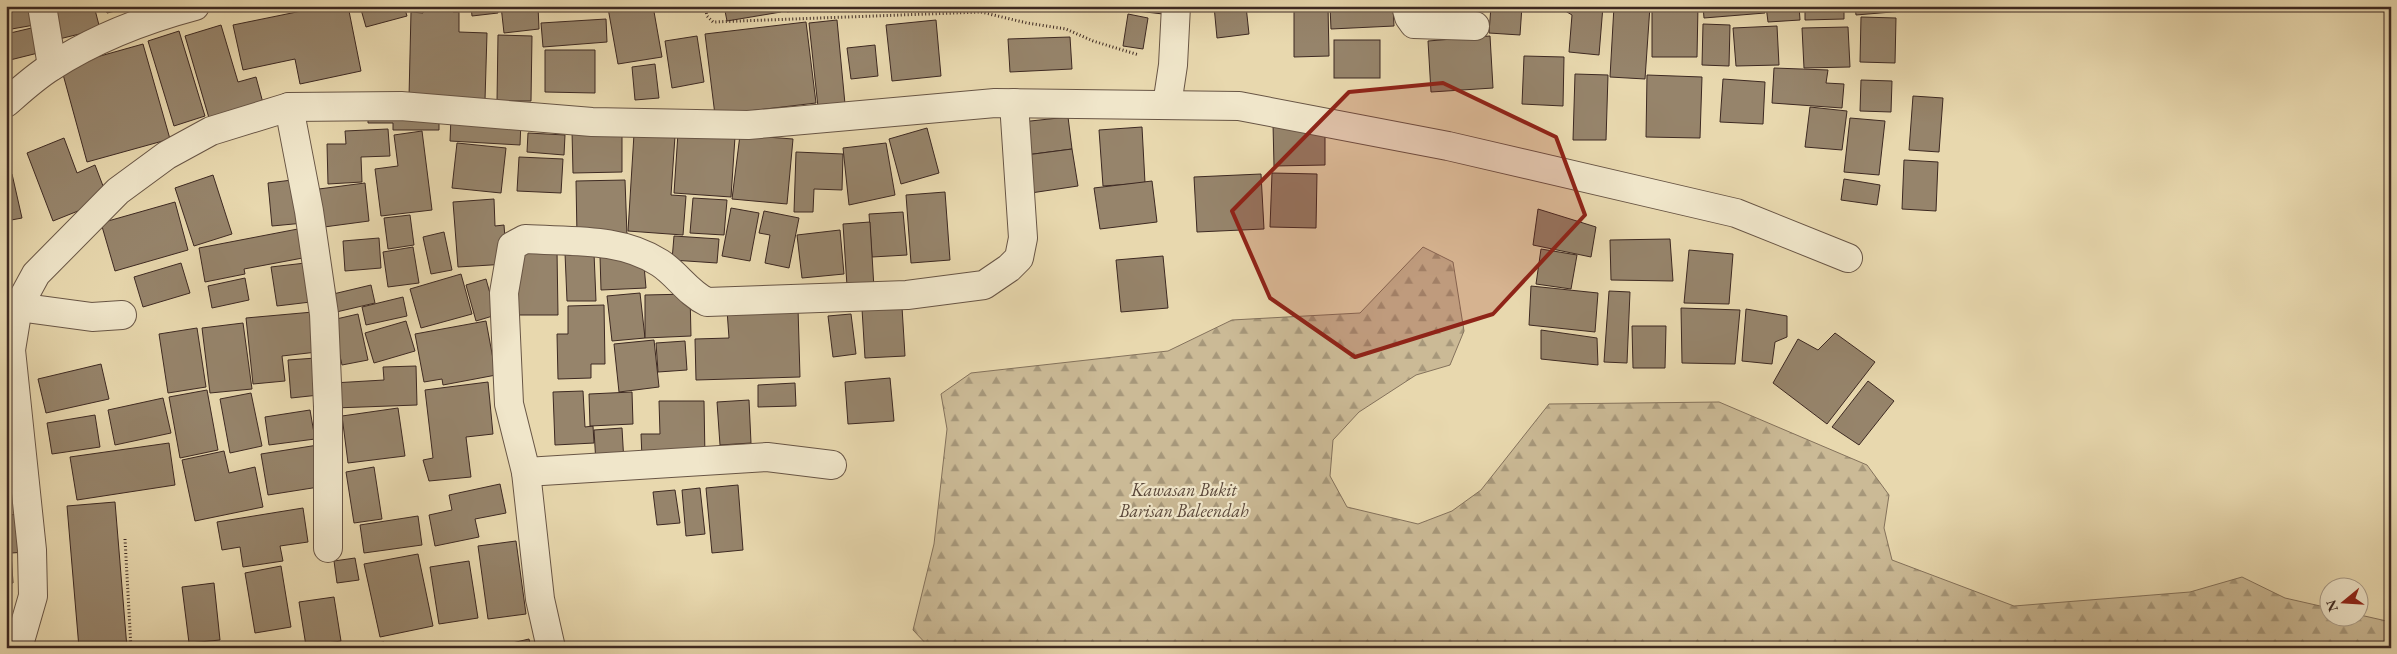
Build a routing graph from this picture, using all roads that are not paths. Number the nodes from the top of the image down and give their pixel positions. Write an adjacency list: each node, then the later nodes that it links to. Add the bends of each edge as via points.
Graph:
1 (42, 6): 6 (street)
2 (196, 6): 6 (street, via 163,15 96,43)
3 (1176, 6): 9 (street)
4 (1406, 6): 5 (street, via 1414,24)
5 (1475, 26)
6 (52, 66): 7 (street)
7 (6, 103)
8 (1014, 103): 9 (street); 10 (street, via 748,124 592,122 401,106); 15 (street, via 1023,238 1019,258 984,285 907,295 707,302 697,298 665,266 643,252 617,244 525,239 515,243 510,250 504,293 506,357 509,404)
9 (1167, 105): 11 (street, via 1239,106 1448,146 1736,212)
10 (289, 107): 12 (street, via 210,131 167,155 118,191 36,274); 16 (street, via 324,314)
11 (1848, 258)
12 (18, 307): 13 (street, via 92,317); 17 (street, via 12,350 32,550 33,596)
13 (122, 315)
14 (832, 465): 15 (street, via 760,457)
15 (526, 472): 18 (street, via 540,599)
16 (328, 548)
17 (18, 648)
18 (551, 648)

